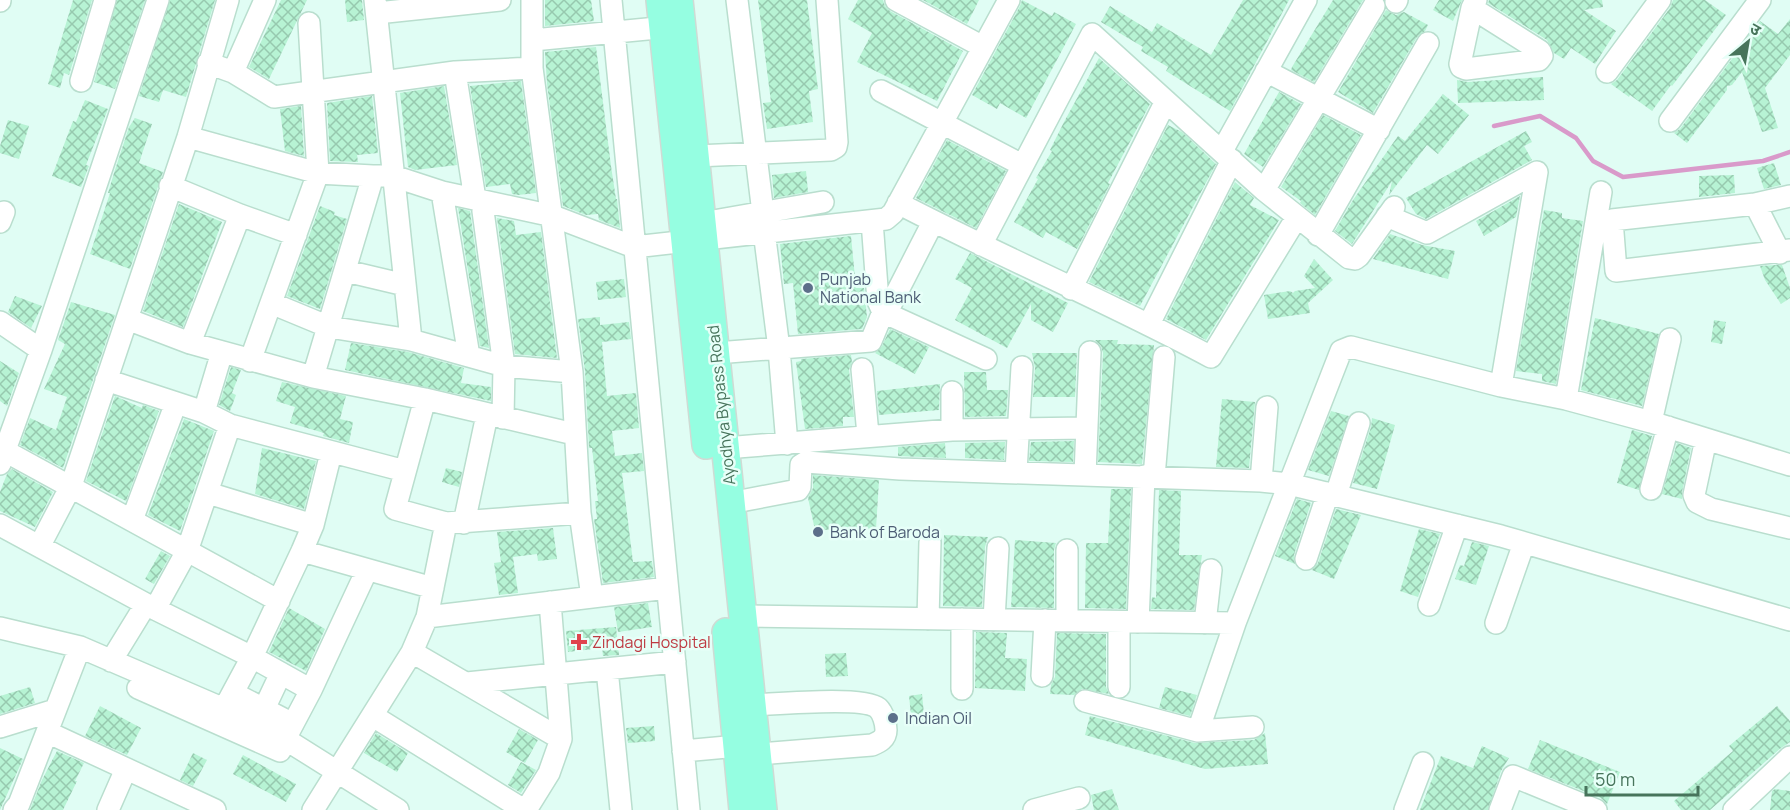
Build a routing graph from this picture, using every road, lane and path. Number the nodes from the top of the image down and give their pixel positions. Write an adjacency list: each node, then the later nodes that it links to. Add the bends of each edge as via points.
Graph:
1 (105, 0): 31 (street)
2 (158, 0): 81 (street)
3 (228, 0): 25 (street)
4 (265, 0): 28 (street)
5 (500, 0): 14 (street)
6 (532, 0): 22 (street)
7 (611, 0): 21 (street)
8 (660, 0): 19 (main road, Ayodhya Bypass Road)
9 (737, 0): 41 (street)
10 (827, 0): 41 (street, via 836,147)
11 (896, 0): 24 (street)
12 (1009, 0): 24 (street)
13 (1306, 0): 27 (street)
14 (453, 2): 17 (street)
15 (1756, 2): 37 (street)
16 (1654, 4): 30 (street)
17 (376, 6): 32 (street)
18 (1374, 6): 35 (street)
19 (674, 18): 21 (street); 43 (main road, Ayodhya Bypass Road); 62 (main road, Ayodhya Bypass Road)
20 (309, 23): 34 (street)
21 (614, 33): 22 (street); 66 (street)
22 (533, 40): 26 (street)
23 (1428, 44): 39 (street)
24 (983, 47): 38 (street)
25 (208, 63): 28 (street); 40 (street)
26 (532, 68): 29 (street); 57 (street)
27 (1266, 71): 35 (street); 42 (street)
28 (233, 72): 34 (street, via 274,97)
29 (455, 72): 32 (street); 55 (street)
30 (1607, 72)
31 (81, 81)
32 (384, 81): 34 (street); 46 (street)
33 (881, 91): 38 (street)
34 (314, 92): 45 (street)
35 (1318, 98): 39 (street); 48 (street)
36 (1166, 101): 42 (street); 44 (street, via 1092,34); 70 (street)
37 (1670, 121)
38 (942, 123): 44 (street); 53 (street)
39 (1379, 130): 64 (street)
40 (188, 137): 45 (street); 47 (street)
41 (755, 154): 43 (street); 60 (street)
42 (1227, 155): 48 (street); 75 (street)
43 (696, 156): 62 (main road, Ayodhya Bypass Road)
44 (1022, 165): 65 (street)
45 (318, 173): 46 (street); 63 (street)
46 (383, 176): 49 (street); 68 (street); 69 (street)
47 (170, 186): 56 (street); 73 (street)
48 (1264, 190): 58 (street)
49 (442, 192): 55 (street); 85 (street)
50 (1601, 192): 98 (street)
51 (1790, 196): 54 (street)
52 (823, 202): 60 (street)
53 (898, 203): 59 (street, via 886,219); 61 (street)
54 (1755, 204): 67 (street); 67 (street, via 1612,220 1616,271)
55 (479, 205): 57 (street); 89 (street)
56 (240, 215): 63 (street); 79 (street)
57 (553, 216): 66 (street); 92 (street)
58 (1297, 217): 64 (street); 75 (street, via 1211,357)
59 (872, 221): 60 (street); 72 (street, via 878,301)
60 (764, 222): 62 (street); 80 (street)
61 (933, 222): 65 (street); 72 (street, via 891,304)
62 (697, 234): 66 (street); 84 (main road, Ayodhya Bypass Road); 193 (main road, Ayodhya Bypass Road)
63 (296, 235): 71 (street)
64 (1318, 235): 95 (street, via 1355,260 1390,211 1427,233 1537,172)
65 (981, 245): 70 (street)
66 (634, 247): 147 (street)
67 (1786, 254)
68 (346, 271): 69 (street); 76 (street)
69 (405, 285): 78 (street)
70 (1071, 289): 75 (street)
71 (271, 303): 76 (street); 88 (street)
72 (883, 312): 80 (street, via 871,341); 87 (street)
73 (127, 319): 79 (street); 94 (street)
74 (0, 322): 81 (street)
75 (1149, 324)
76 (329, 327): 78 (street); 93 (street)
77 (1670, 339): 105 (street)
78 (411, 340): 85 (street)
79 (190, 343): 82 (street)
80 (779, 349): 84 (street); 113 (street)
81 (41, 350): 103 (street)
82 (222, 352): 88 (street); 101 (street)
83 (1090, 352): 107 (street)
84 (716, 353): 114 (main road, Ayodhya Bypass Road)
85 (469, 356): 89 (street)
86 (1164, 357): 121 (street)
87 (986, 359)
88 (250, 360): 93 (street)
89 (504, 366): 92 (street); 102 (street)
90 (1022, 368): 108 (street)
91 (862, 369): 111 (street)
92 (572, 372): 110 (street)
93 (313, 377): 97 (street)
94 (106, 380): 99 (street); 124 (street)
95 (1501, 386): 98 (street); 123 (street, via 1351,347 1341,351)
96 (952, 392): 109 (street)
97 (425, 399): 102 (street); 118 (street)
98 (1566, 399): 105 (street)
99 (176, 403): 101 (street); 130 (street)
100 (1268, 407): 122 (street)
101 (204, 412): 106 (street)
102 (495, 417): 110 (street); 131 (street)
103 (6, 421): 116 (street)
104 (1359, 423): 127 (street)
105 (1659, 424): 112 (street); 125 (street)
106 (230, 425): 115 (street); 126 (street)
107 (1086, 428): 108 (street); 120 (street)
108 (1020, 429): 109 (street); 119 (street)
109 (952, 430): 111 (street)
110 (574, 434): 129 (street)
111 (868, 435): 113 (street)
112 (1706, 439): 117 (street); 135 (street, via 1694,495 1697,502)
113 (787, 444): 114 (street)
114 (724, 448): 128 (main road, Ayodhya Bypass Road)
115 (331, 453): 118 (street); 133 (street)
116 (2, 458): 124 (street)
117 (1790, 465)
118 (405, 471): 131 (street, via 395,509)
119 (1016, 472): 120 (street); 128 (street, via 806,462 801,465 798,490)
120 (1085, 474): 121 (street)
121 (1149, 477): 122 (street); 161 (street)
122 (1260, 481): 123 (street)
123 (1289, 483): 127 (street); 163 (street)
124 (70, 486): 130 (street); 138 (street)
125 (1652, 489)
126 (208, 493): 133 (street); 141 (street)
127 (1332, 494): 134 (street); 143 (street)
128 (730, 503): 153 (main road, Ayodhya Bypass Road)
129 (580, 513): 131 (street); 148 (street)
130 (132, 520): 141 (street)
131 (455, 523): 146 (street)
132 (0, 525): 138 (street)
133 (313, 525): 142 (street)
134 (1457, 525): 137 (street); 151 (street)
135 (1790, 528)
136 (930, 542): 155 (street)
137 (1524, 543): 160 (street); 164 (street)
138 (40, 545): 152 (street)
139 (998, 548): 157 (street)
140 (1067, 550): 159 (street)
141 (187, 551): 149 (street); 152 (street)
142 (302, 551): 144 (street); 149 (street)
143 (1306, 559)
144 (367, 570): 146 (street); 178 (street)
145 (1211, 570): 162 (street)
146 (433, 588): 154 (street)
147 (667, 588): 148 (street); 170 (street)
148 (592, 597): 150 (street)
149 (279, 601): 168 (street)
150 (550, 602): 154 (street); 173 (street)
151 (1429, 605)
152 (151, 606): 168 (street); 169 (street)
153 (742, 616): 155 (street); 181 (main road, Ayodhya Bypass Road)
154 (426, 617): 166 (street)
155 (928, 619): 156 (street)
156 (962, 619): 157 (street); 177 (street)
157 (994, 620): 158 (street)
158 (1045, 620): 159 (street); 174 (street)
159 (1067, 620): 161 (street)
160 (1790, 620)
161 (1129, 622): 162 (street); 176 (street)
162 (1205, 623): 163 (street)
163 (1235, 623): 188 (street)
164 (1496, 623)
165 (0, 628): 167 (street)
166 (412, 652): 175 (street); 184 (street)
167 (77, 653): 169 (street); 183 (street); 196 (street, via 314,767)
168 (252, 657): 172 (street); 179 (street)
169 (111, 661): 179 (street)
170 (675, 662): 171 (street); 191 (street)
171 (607, 669): 173 (street); 205 (street)
172 (281, 673): 178 (street); 182 (street)
173 (557, 674): 175 (street); 190 (street)
174 (1042, 676)
175 (468, 683): 190 (street)
176 (1119, 687)
177 (962, 689)
178 (311, 690): 187 (street)
179 (228, 701): 182 (street); 187 (street)
180 (1085, 701): 188 (street)
181 (753, 705): 193 (main road, Ayodhya Bypass Road); 193 (street, via 859,702 878,708 886,728 881,742 872,745)
182 (264, 709): 187 (street)
183 (56, 710): 185 (street); 189 (street)
184 (373, 716): 196 (street); 204 (street)
185 (0, 727)
186 (1253, 727): 188 (street)
187 (289, 731): 196 (street)
188 (1198, 731)
189 (47, 732): 195 (street); 199 (street)
190 (561, 739): 204 (street, via 549,773)
191 (683, 751): 193 (street); 206 (street)
192 (1790, 757): 198 (street)
193 (749, 762): 207 (main road, Ayodhya Bypass Road); 208 (main road, Ayodhya Bypass Road)
194 (1424, 763): 210 (street)
195 (126, 769): 200 (street); 201 (street)
196 (335, 770): 202 (street); 203 (street)
197 (1079, 798): 209 (street)
198 (1755, 800): 213 (street)
199 (14, 810)
200 (108, 810)
201 (215, 810)
202 (313, 810)
203 (398, 810)
204 (525, 810)
205 (621, 810)
206 (689, 810)
207 (743, 810)
208 (763, 810)
209 (1034, 810)
210 (1405, 810)
211 (1500, 810): 212 (street, via 1513,776)
212 (1596, 810)
213 (1734, 810)

